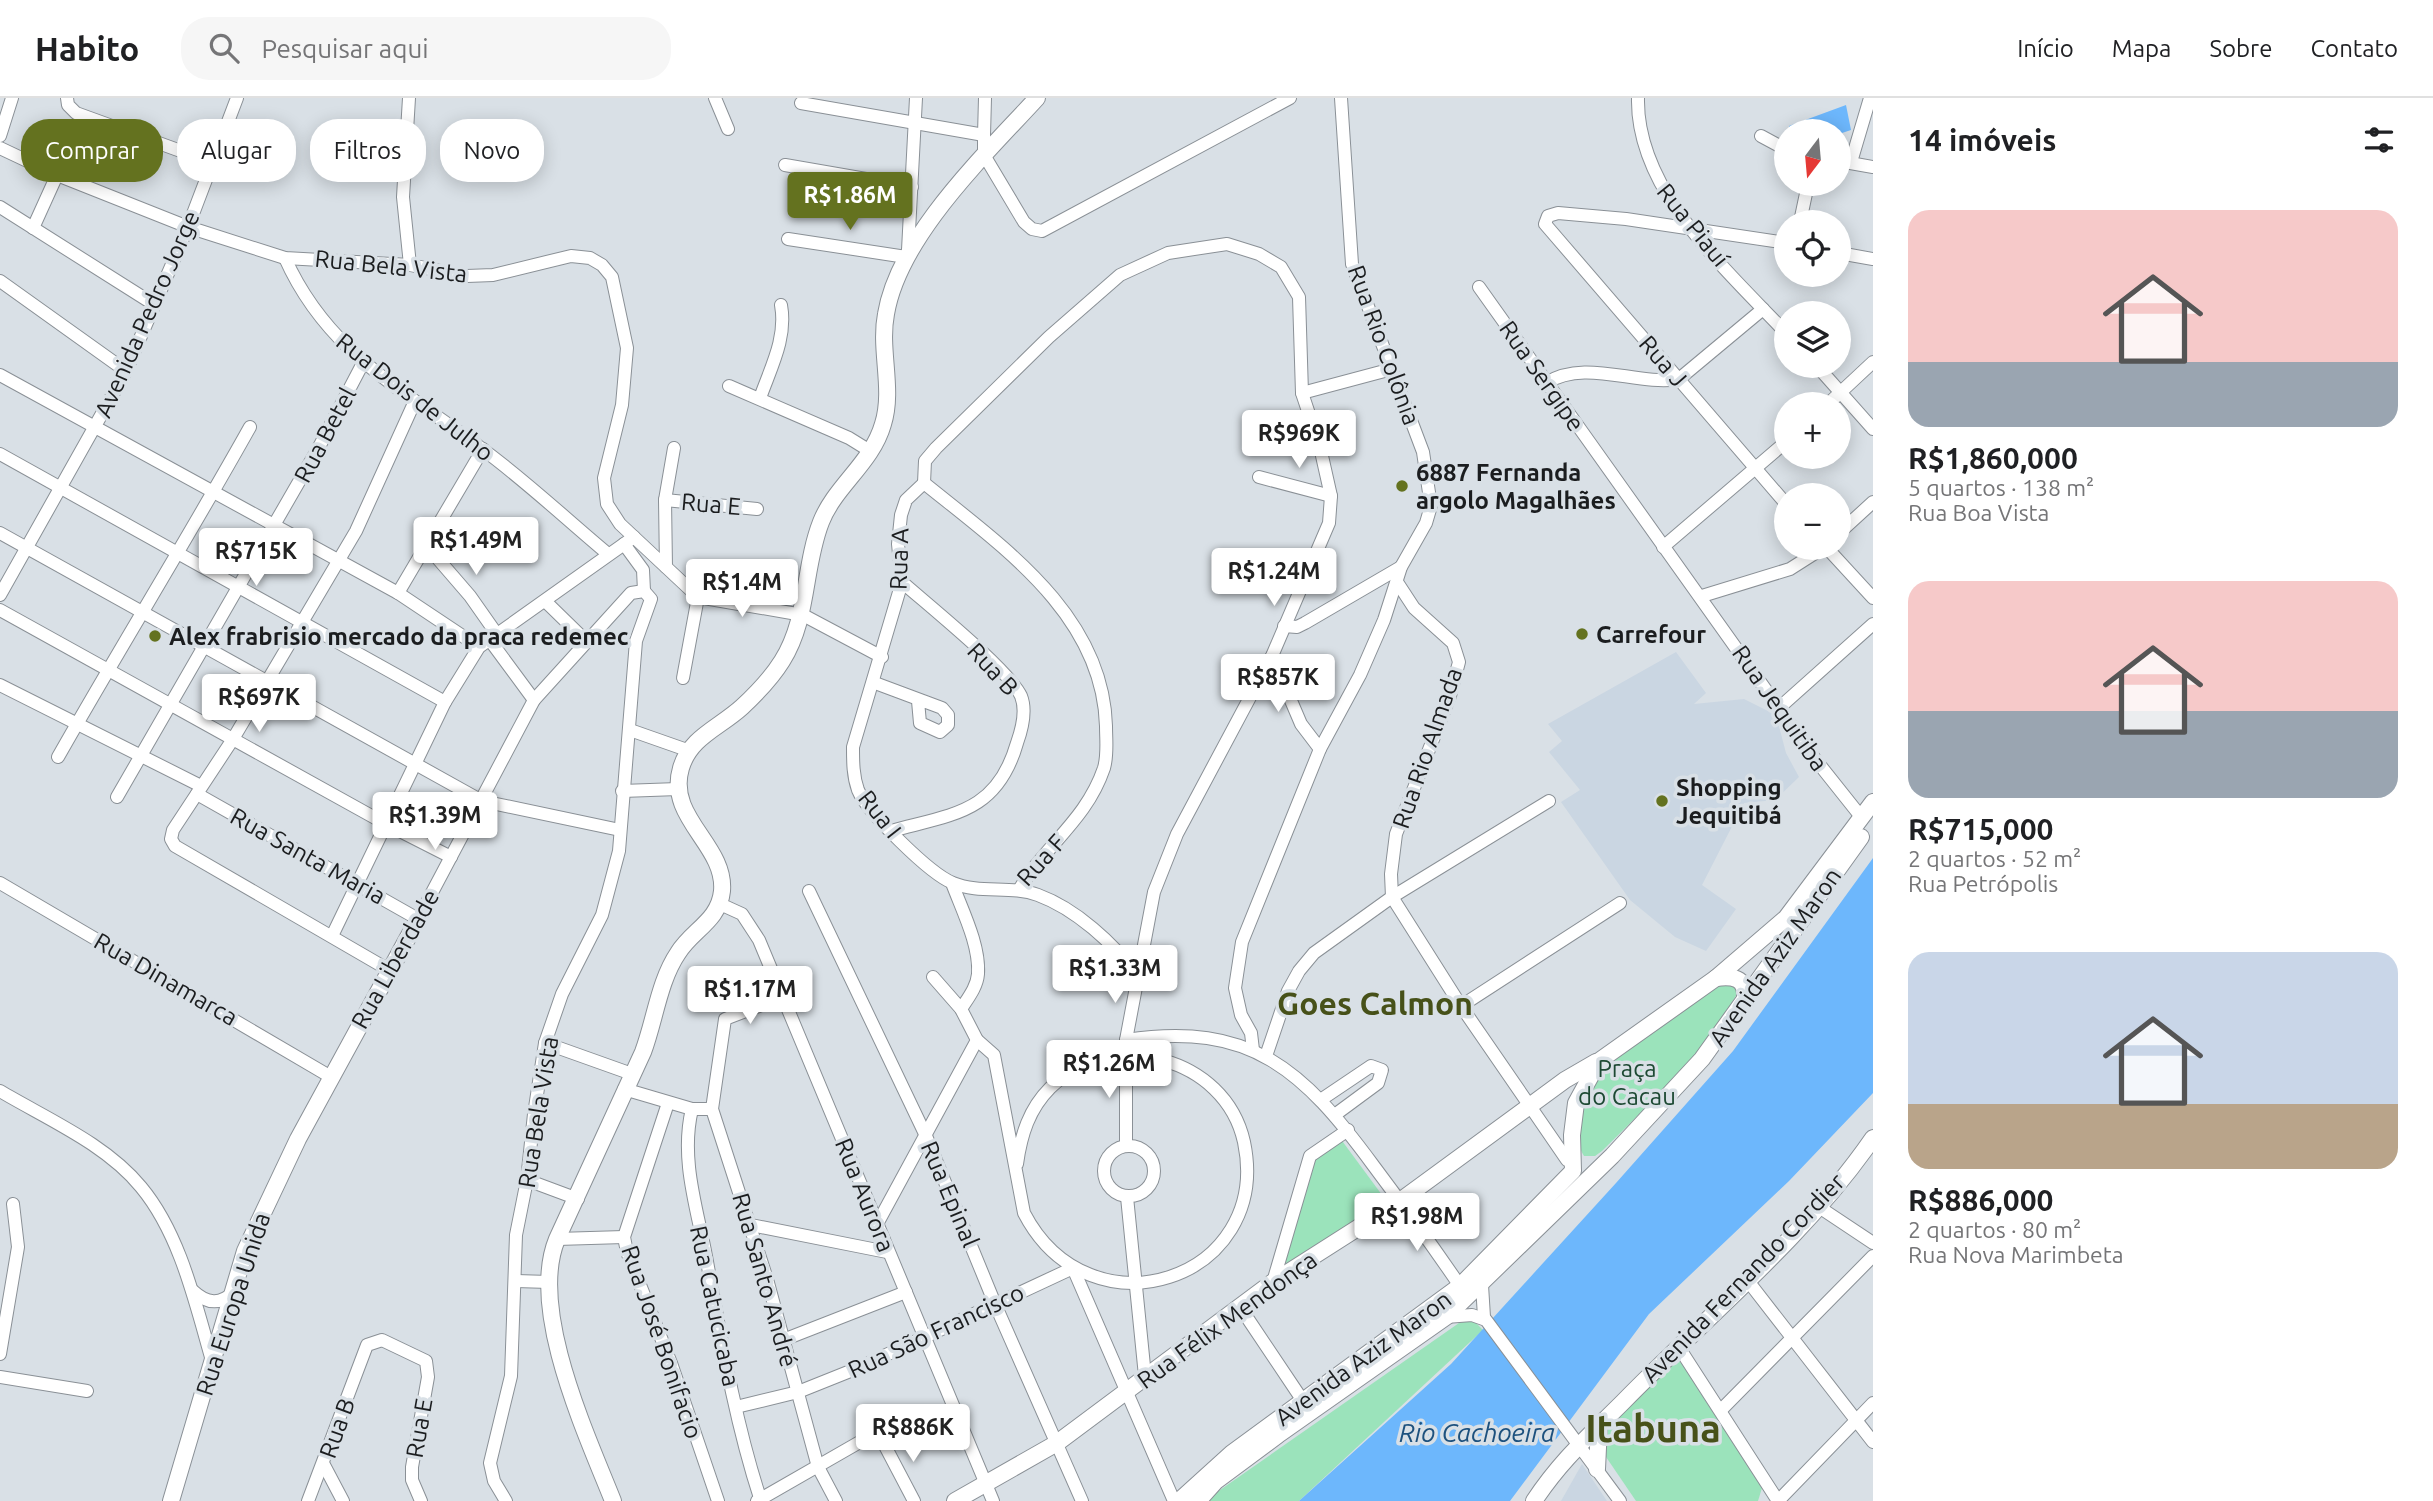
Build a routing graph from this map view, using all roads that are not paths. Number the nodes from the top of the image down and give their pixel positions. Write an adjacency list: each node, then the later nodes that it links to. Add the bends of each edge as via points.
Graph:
1 (12, 98): 18 (street)
2 (67, 98): 23 (street, via 76,113)
3 (237, 98): 14 (street, Avenida Pedro Jorge)
4 (409, 98): 43 (street, via 403,197)
5 (715, 98): 16 (street)
6 (916, 98): 15 (street)
7 (985, 98): 17 (street)
8 (1037, 98): 24 (main road)
9 (1290, 98): 24 (street, via 1042,231 1024,222)
10 (1341, 98): 52 (street, Rua Rio Colônia, via 1352,264)
11 (1637, 98): 36 (street, Rua Piauí, via 1642,145 1656,178)
12 (1870, 98): 21 (street)
13 (801, 103): 15 (street)
14 (228, 119)
15 (914, 123): 17 (street); 32 (street)
16 (729, 129)
17 (984, 135): 24 (street)
18 (0, 136)
19 (1760, 136): 20 (street)
20 (1774, 143)
21 (1852, 144)
22 (0, 148): 25 (street)
23 (177, 150)
24 (984, 155): 39 (main road)
25 (21, 158)
26 (1852, 163): 28 (street)
27 (785, 165): 32 (street)
28 (1873, 167)
29 (54, 182): 35 (street)
30 (75, 182): 34 (street)
31 (204, 182): 34 (street, Avenida Pedro Jorge)
32 (912, 187): 39 (street)
33 (0, 207): 35 (street)
34 (188, 227): 41 (street); 46 (street, Avenida Pedro Jorge)
35 (33, 228): 46 (street)
36 (1692, 229): 38 (street); 48 (street, Rua Piauí); 56 (street, Rua J, via 1558,213 1548,216 1545,224)
37 (788, 239): 39 (street)
38 (1774, 241)
39 (907, 253): 70 (main road, via 885,316 888,406 883,428)
40 (1851, 255): 42 (street)
41 (285, 258): 43 (street, Rua Bela Vista); 51 (street, Rua Dois de Julho, via 316,314)
42 (1873, 259)
43 (410, 265): 86 (street, Rua Bela Vista, via 467,275 493,275 571,256 602,265 612,278 624,322 626,376 604,478 605,493)
44 (0, 282): 53 (street)
45 (1479, 286): 57 (street, Rua Sergipe)
46 (156, 305): 53 (street, Avenida Pedro Jorge)
47 (781, 305): 62 (street, via 782,338)
48 (1763, 309): 49 (street, Rua Piauí); 56 (street)
49 (1774, 320)
50 (1873, 362): 60 (street)
51 (363, 363): 63 (street, Rua Dois de Julho); 84 (street, Rua Betel)
52 (1392, 369): 61 (street); 96 (street, Rua Rio Colônia, via 1423,453 1431,506)
53 (126, 371): 66 (street, Avenida Pedro Jorge)
54 (0, 375): 66 (street)
55 (1828, 378): 59 (street)
56 (1679, 379): 57 (street, via 1577,373 1558,375); 73 (street, Rua J)
57 (1546, 383): 89 (street, Rua Sergipe)
58 (729, 386): 62 (street)
59 (1841, 392)
60 (1843, 392)
61 (1302, 393): 75 (street, via 1299,297 1281,267 1227,244 1168,253 1120,275 1049,337 936,448 925,461); 79 (street)
62 (760, 398): 70 (street)
63 (415, 401): 69 (street, Rua Dois de Julho); 94 (street, via 367,511)
64 (1851, 403): 67 (street)
65 (250, 426): 78 (street)
66 (95, 429): 76 (street, Avenida Pedro Jorge); 78 (street)
67 (1873, 429)
68 (674, 448): 80 (street)
69 (483, 449): 87 (street); 90 (street, Rua Dois de Julho)
70 (870, 451): 109 (main road, via 821,521)
71 (1774, 451): 73 (street)
72 (0, 454): 76 (street)
73 (1754, 469): 77 (street, Rua J); 89 (street)
74 (1259, 477): 79 (street)
75 (924, 483): 97 (street, Rua A, via 906,500 901,515); 151 (street, Rua F, via 986,533 1059,603 1085,641 1105,703 1103,770 1066,834)
76 (58, 489): 88 (street, Avenida Pedro Jorge); 91 (street)
77 (1774, 491)
78 (213, 493): 84 (street); 91 (street)
79 (1331, 496): 112 (street, via 1320,550)
80 (665, 500): 82 (street, Rua E); 95 (street)
81 (1873, 502): 83 (street)
82 (757, 509)
83 (1851, 522)
84 (274, 527): 94 (street); 99 (street, Rua Betel)
85 (0, 533): 88 (street)
86 (629, 541): 90 (street); 95 (street); 100 (street, via 643,570)
87 (426, 545): 101 (street); 113 (street, via 470,596)
88 (25, 547): 102 (street, Avenida Pedro Jorge); 108 (street)
89 (1663, 547): 103 (street, Rua Sergipe)
90 (608, 554): 106 (street)
91 (179, 555): 99 (street); 108 (street)
92 (1805, 560): 103 (street, via 1790,569)
93 (1837, 560): 105 (street)
94 (336, 562): 101 (street); 110 (street)
95 (666, 567): 104 (street)
96 (1401, 567): 98 (street, Rua Rio Colônia); 112 (street, via 1297,627)
97 (902, 582): 117 (street, Rua A); 146 (street, Rua B, via 1012,683 1024,709 1015,750 991,795 950,814)
98 (1397, 582): 131 (street, Rua Rio Colônia, via 1360,675); 153 (street, Rua Rio Almada, via 1414,608 1453,643 1459,662 1396,834)
99 (238, 586): 110 (street); 115 (street, Rua Betel)
100 (644, 591): 114 (street, Rua Liberdade, via 631,593); 129 (street, Rua Bela Vista, via 651,599 636,641)
101 (398, 593): 113 (street)
102 (0, 595)
103 (1702, 596): 127 (street, Rua Jequitiba)
104 (698, 597): 109 (street); 119 (street)
105 (1873, 598)
106 (545, 601): 113 (street); 114 (street)
107 (0, 610): 118 (street)
108 (144, 611): 115 (street); 118 (street)
109 (803, 615): 117 (street); 132 (main road, via 782,661 766,682)
110 (300, 620): 120 (street); 126 (street)
111 (1873, 624): 127 (street)
112 (1283, 626): 116 (street)
113 (488, 640): 123 (street); 126 (street)
114 (585, 640): 123 (street, Rua Liberdade)
115 (204, 645): 120 (street); 125 (street, Rua Betel)
116 (1272, 656): 131 (street, via 1301,724); 159 (street, via 1165,860)
117 (882, 657): 121 (street, Rua A)
118 (106, 670): 125 (street); 128 (street)
119 (683, 678)
120 (265, 680): 130 (street); 135 (street)
121 (875, 683): 124 (street); 146 (street, Rua I, via 853,747 853,769 859,792)
122 (0, 685): 128 (street, Rua Santa Maria)
123 (534, 700): 140 (street, Rua Liberdade)
124 (918, 701)
125 (170, 702): 130 (street); 133 (street, Rua Betel)
126 (445, 702): 135 (street)
127 (1779, 708): 143 (street, Rua Jequitiba)
128 (77, 724): 133 (street, Rua Santa Maria); 134 (street)
129 (630, 730): 132 (street); 138 (street, Rua Bela Vista)
130 (233, 738): 137 (street); 144 (street)
131 (1320, 749): 169 (street, Rua Rio Colônia, via 1266,877 1237,964 1235,988)
132 (687, 750): 136 (main road)
133 (139, 756): 137 (street, Rua Santa Maria); 139 (street, Rua Betel)
134 (58, 757)
135 (416, 765): 140 (street); 144 (street)
136 (678, 789): 138 (street); 155 (main road, via 694,830 712,853 722,888)
137 (199, 790): 150 (street, Rua Santa Maria); 157 (street, via 173,830 175,846)
138 (622, 791): 145 (street, Rua Bela Vista)
139 (117, 797)
140 (482, 801): 145 (street); 147 (street, Rua Liberdade)
141 (1549, 801): 153 (street)
142 (1873, 803): 143 (main road, Avenida Aziz Maron)
143 (1867, 819): 161 (main road, Avenida Aziz Maron, via 1786,918); 163 (main road, Avenida Aziz Maron, via 1799,927)
144 (386, 824): 147 (street); 150 (street)
145 (620, 830): 168 (street, Rua Bela Vista, via 602,915 562,994)
146 (891, 831): 149 (street, Rua I)
147 (451, 857): 156 (street, Rua Liberdade)
148 (0, 883): 173 (street, Rua Dinamarca)
149 (952, 883): 151 (street, Rua F, via 984,890); 165 (street, via 978,975)
150 (359, 885): 156 (street, Rua Santa Maria); 157 (street)
151 (1019, 890): 159 (street, via 1058,905 1080,920 1122,955)
152 (809, 891): 183 (street, Rua Epinal)
153 (1392, 897): 164 (street); 171 (street, via 1314,953 1299,971 1277,1016)
154 (1620, 903): 164 (street)
155 (720, 904): 162 (street, Rua Aurora, via 742,914 751,925); 174 (main road, via 708,923 678,951)
156 (418, 919): 158 (main road, Rua Liberdade)
157 (332, 936): 158 (street)
158 (389, 970): 173 (main road, Rua Liberdade)
159 (1137, 975): 167 (street)
160 (933, 977): 165 (street)
161 (1716, 978): 163 (main road, via 1741,980); 172 (main road, Avenida Aziz Maron)
162 (782, 997): 180 (street, Rua Santo André, via 725,1019); 196 (street, Rua Aurora)
163 (1745, 997): 186 (main road, Avenida Aziz Maron, via 1702,1059)
164 (1461, 1006): 178 (street)
165 (961, 1009): 166 (street)
166 (977, 1040): 183 (street); 188 (street, via 994,1055)
167 (1126, 1040): 169 (street, via 1178,1035); 170 (street)
168 (545, 1043): 174 (street); 189 (street, Rua Bela Vista)
169 (1253, 1049): 171 (street)
170 (1126, 1055): 184 (street); 188 (street, via 1098,1059 1050,1088 1021,1136); 207 (street, via 1152,1056 1177,1064 1219,1094 1234,1116 1247,1166 1237,1216 1206,1258 1160,1281)
171 (1266, 1056): 176 (street)
172 (1599, 1061): 178 (main road, Rua Félix Mendonça); 187 (main road, Avenida Aziz Maron, via 1576,1103)
173 (331, 1077): 211 (main road, Rua Europa Unida, via 267,1201)
174 (628, 1082): 177 (street); 191 (main road)
175 (0, 1091): 210 (street, via 88,1143 140,1185 166,1228)
176 (1322, 1099): 181 (street); 181 (street, via 1371,1066 1382,1070 1378,1083)
177 (668, 1103): 179 (street); 197 (street, Rua José Bonifacio)
178 (1529, 1106): 187 (street); 192 (main road, Rua Félix Mendonça)
179 (692, 1109): 180 (street); 232 (street, Rua Catucicaba, via 688,1135 691,1193)
180 (712, 1109): 195 (street, Rua Santo André)
181 (1336, 1114): 182 (street)
182 (1348, 1130): 192 (street); 206 (street, via 1310,1156)
183 (926, 1136): 196 (street); 214 (street, Rua Epinal)
184 (1126, 1146): 190 (street, via 1110,1155 1104,1172 1111,1189); 190 (street, via 1142,1149 1155,1171 1150,1186)
185 (1870, 1147): 194 (main road, Avenida Fernando Cordier)
186 (1612, 1156): 187 (main road, via 1590,1164); 208 (main road, Avenida Aziz Maron)
187 (1571, 1159): 209 (main road, Avenida Aziz Maron, via 1573,1171 1564,1182)
188 (1017, 1164): 202 (street, via 1017,1186 1035,1234)
189 (527, 1180): 191 (street); 203 (street, Rua Bela Vista, via 516,1236)
190 (1128, 1197): 207 (street)
191 (578, 1199): 198 (main road)
192 (1400, 1201): 206 (main road, Rua Félix Mendonça); 209 (street)
193 (13, 1204): 213 (street, via 19,1232)
194 (1819, 1207): 199 (street); 204 (main road, Avenida Fernando Cordier)
195 (751, 1225): 200 (street); 220 (street, Rua Santo André)
196 (876, 1226): 200 (street, Rua Aurora)
197 (624, 1237): 198 (street); 250 (street, Rua José Bonifacio)
198 (557, 1239): 205 (main road)
199 (1873, 1243)
200 (887, 1252): 212 (street, Rua Aurora)
201 (1873, 1256): 219 (street)
202 (1073, 1268): 207 (street, via 1092,1277); 214 (street, Rua São Francisco); 229 (street)
203 (516, 1281): 205 (street); 248 (street, Rua Bela Vista, via 511,1376 490,1463)
204 (1748, 1281): 219 (street); 221 (main road, Avenida Fernando Cordier)
205 (549, 1282): 249 (main road, via 560,1350)
206 (1273, 1282): 215 (main road, Rua Félix Mendonça)
207 (1134, 1284): 225 (street)
208 (1482, 1285): 216 (main road, Avenida Aziz Maron); 217 (street)
209 (1460, 1286): 230 (main road, Avenida Aziz Maron)
210 (191, 1289): 211 (street, via 203,1300 218,1302); 224 (street)
211 (234, 1291): 224 (main road, Rua Europa Unida)
212 (906, 1292): 218 (street, Rua Aurora); 220 (street)
213 (6, 1297): 222 (street)
214 (995, 1304): 218 (street, Rua São Francisco); 237 (street, Rua Epinal)
215 (1240, 1307): 225 (main road, Rua Félix Mendonça); 230 (street)
216 (1446, 1317): 217 (street); 257 (main road, Avenida Aziz Maron, via 1256,1451)
217 (1485, 1318): 238 (street)
218 (926, 1337): 228 (street, Rua São Francisco); 242 (street, Rua Aurora)
219 (1793, 1337): 233 (street); 234 (street)
220 (783, 1340): 228 (street, Rua Santo André)
221 (1678, 1346): 233 (street); 235 (main road, Avenida Fernando Cordier)
222 (0, 1353)
223 (364, 1353): 239 (street, Rua B); 247 (street, Rua E, via 367,1345 382,1340 426,1361 428,1377 412,1467)
224 (213, 1364): 244 (main road, Rua Europa Unida)
225 (1145, 1376): 229 (main road, Rua Félix Mendonça)
226 (0, 1377): 227 (street)
227 (88, 1391)
228 (797, 1392): 232 (street, Rua São Francisco); 240 (street, Rua Santo André)
229 (1126, 1394): 237 (main road, Rua Félix Mendonça); 256 (street)
230 (1303, 1401): 256 (main road, Avenida Aziz Maron)
231 (1873, 1403): 234 (street)
232 (736, 1407): 243 (street, Rua Catucicaba)
233 (1721, 1410): 260 (street)
234 (1857, 1420): 236 (street); 260 (street)
235 (1599, 1426): 238 (main road, Avenida Fernando Cordier); 241 (main road)
236 (1873, 1442)
237 (1057, 1443): 242 (main road, Rua Félix Mendonça); 255 (street, Rua Epinal)
238 (1578, 1443): 241 (street); 258 (main road, Avenida Fernando Cordier)
239 (324, 1465): 245 (street, Rua B); 246 (street)
240 (818, 1467): 243 (street); 251 (street, Rua Santo André); 252 (street, via 875,1437 883,1442)
241 (1597, 1469): 259 (street)
242 (986, 1484): 253 (main road, Rua Félix Mendonça); 254 (street, Rua Aurora)
243 (759, 1500)
244 (171, 1501)
245 (308, 1501)
246 (343, 1501)
247 (421, 1501)
248 (506, 1501)
249 (613, 1501)
250 (718, 1501)
251 (836, 1501)
252 (914, 1501)
253 (956, 1501)
254 (993, 1501)
255 (1082, 1501)
256 (1177, 1501)
257 (1198, 1501)
258 (1534, 1501)
259 (1620, 1501)
260 (1778, 1501)

